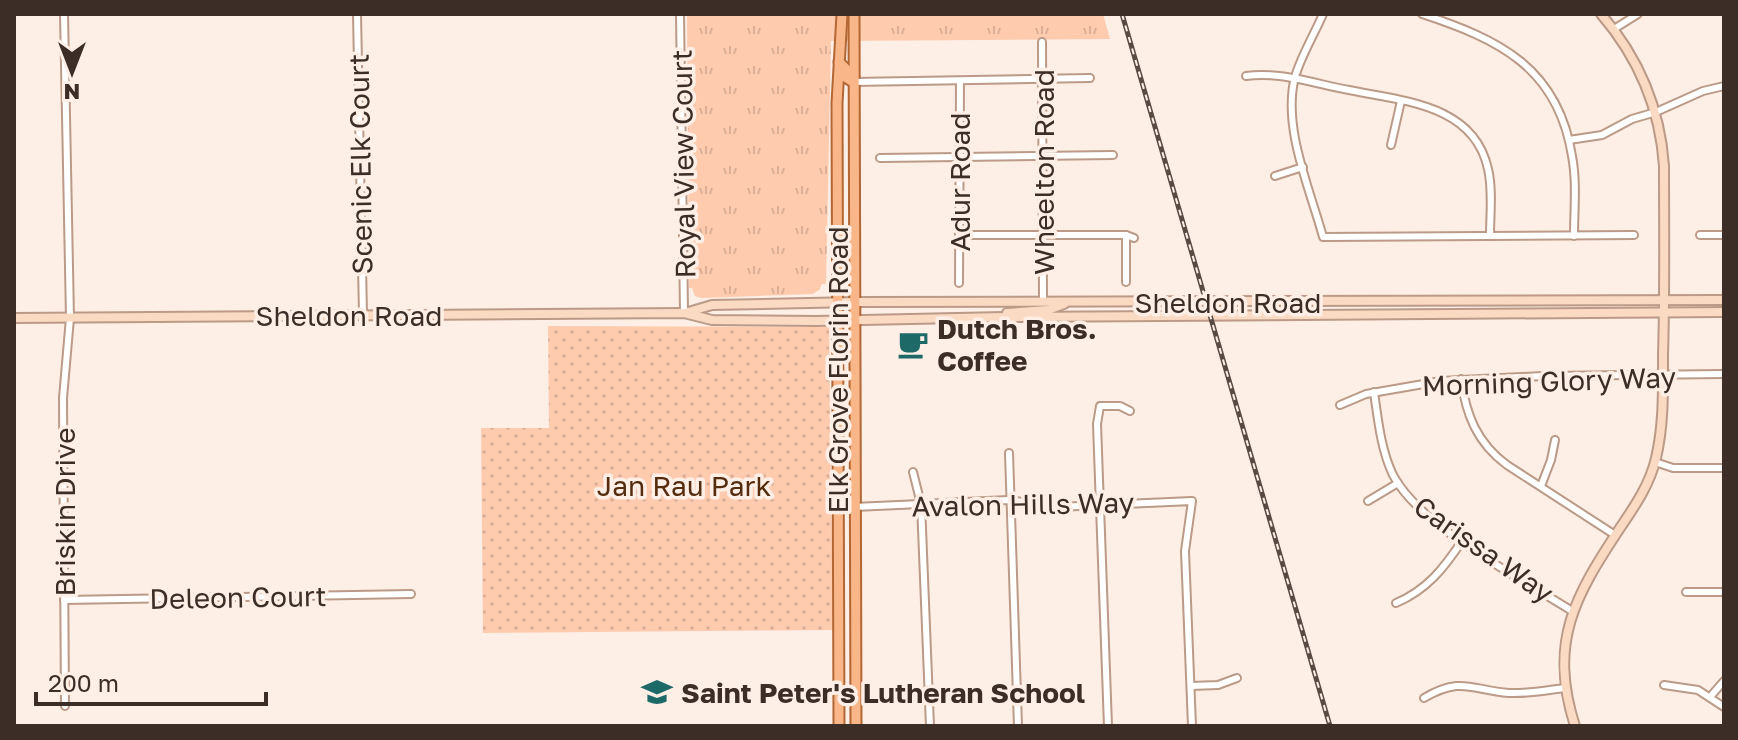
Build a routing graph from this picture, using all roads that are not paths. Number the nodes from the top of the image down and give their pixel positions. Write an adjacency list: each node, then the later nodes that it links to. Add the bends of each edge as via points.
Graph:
1 (64, 14): 51 (street, Briskin Drive)
2 (357, 14): 48 (street, Scenic Elk Court)
3 (680, 14): 47 (street, Royal View Court)
4 (842, 14): 12 (main road, Elk Grove Florin Road)
5 (854, 14): 18 (main road, Elk Grove Florin Road)
6 (1323, 14): 16 (street)
7 (1422, 14): 22 (street, via 1479,34 1522,62 1553,101)
8 (1601, 14): 10 (main road)
9 (1638, 14): 10 (street)
10 (1614, 29): 21 (main road, via 1641,72)
11 (1042, 42): 15 (street, Wheelton Road)
12 (839, 62): 18 (main road); 44 (main road, Elk Grove Florin Road)
13 (1246, 76): 16 (street)
14 (1090, 78): 15 (street)
15 (1042, 79): 17 (street); 26 (street, Wheelton Road)
16 (1295, 79): 20 (street); 28 (street, via 1292,120)
17 (960, 81): 18 (street); 25 (street, Adur Road)
18 (853, 82): 43 (main road, Elk Grove Florin Road)
19 (1724, 86): 21 (street)
20 (1401, 101): 23 (street); 35 (street, via 1450,116 1475,139 1489,170)
21 (1656, 112): 22 (street, via 1602,135); 39 (main road, via 1664,166)
22 (1569, 140): 36 (street)
23 (1391, 145)
24 (1113, 155): 26 (street)
25 (959, 157): 26 (street); 27 (street); 30 (street, Adur Road)
26 (1043, 157): 31 (street, Wheelton Road)
27 (880, 158)
28 (1303, 167): 29 (street); 35 (street, via 1323,237)
29 (1275, 176)
30 (959, 235): 31 (street); 38 (street, Adur Road)
31 (1043, 235): 37 (street, via 1130,236); 41 (street, Wheelton Road)
32 (1634, 235): 36 (street)
33 (1700, 235): 34 (street)
34 (1724, 235)
35 (1490, 236): 36 (street)
36 (1574, 236)
37 (1126, 282)
38 (959, 283)
39 (1664, 300): 40 (main road, Sheldon Road); 42 (main road, Sheldon Road); 45 (main road)
40 (1724, 300)
41 (1043, 301): 42 (main road, Sheldon Road); 43 (main road, Sheldon Road)
42 (1073, 301): 49 (main road, via 1048,310 1012,311)
43 (856, 302): 44 (main road, Sheldon Road); 53 (main road, Elk Grove Florin Road)
44 (837, 303): 47 (main road, Sheldon Road, via 712,305); 52 (main road, Elk Grove Florin Road)
45 (1664, 312): 46 (main road, Sheldon Road); 49 (main road, Sheldon Road); 55 (main road)
46 (1724, 312)
47 (684, 313): 48 (main road, Sheldon Road); 52 (main road, Sheldon Road, via 712,320)
48 (363, 315): 51 (main road, Sheldon Road)
49 (1004, 317): 53 (main road, Sheldon Road)
50 (14, 318): 51 (main road, Sheldon Road)
51 (70, 318): 77 (street, Briskin Drive, via 63,398)
52 (837, 319): 53 (main road, Sheldon Road); 89 (main road, Elk Grove Florin Road)
53 (856, 319): 71 (main road, Elk Grove Florin Road)
54 (1724, 374): 55 (street, Morning Glory Way)
55 (1663, 375): 56 (street, Morning Glory Way); 62 (main road)
56 (1461, 379): 57 (street, Morning Glory Way); 66 (street, via 1468,415 1481,439 1499,460)
57 (1374, 392): 58 (street, Morning Glory Way); 65 (street, Carissa Way, via 1386,458)
58 (1340, 405)
59 (1130, 411): 70 (street, via 1100,406)
60 (1555, 440): 66 (street)
61 (1009, 453): 67 (street)
62 (1655, 462): 63 (street, via 1673,468); 72 (main road, via 1644,491)
63 (1724, 468)
64 (913, 472): 69 (street)
65 (1398, 483): 68 (street); 73 (street, Carissa Way, via 1419,510)
66 (1541, 486): 72 (street)
67 (1009, 500): 69 (street, Avalon Hills Way); 70 (street, Avalon Hills Way, via 1057,507); 92 (street)
68 (1368, 501)
69 (921, 504): 71 (street, Avalon Hills Way); 91 (street)
70 (1099, 505): 83 (street, Avalon Hills Way, via 1192,501 1185,551); 93 (street)
71 (854, 507): 90 (main road, Elk Grove Florin Road)
72 (1615, 535): 79 (main road)
73 (1462, 541): 78 (street, via 1428,584); 79 (street, Carissa Way)
74 (1686, 592): 75 (street)
75 (1724, 592)
76 (411, 594): 77 (street, Deleon Court)
77 (64, 600): 87 (street, Briskin Drive)
78 (1396, 603)
79 (1572, 611): 84 (main road, via 1564,658)
80 (1237, 678): 83 (street)
81 (1724, 681): 85 (street)
82 (1664, 685): 85 (street)
83 (1191, 686): 94 (street)
84 (1566, 688): 86 (street, via 1515,693 1462,685); 95 (main road)
85 (1710, 697): 88 (street)
86 (1424, 698)
87 (65, 706)
88 (1724, 707)
89 (839, 726)
90 (856, 726)
91 (930, 726)
92 (1018, 726)
93 (1108, 726)
94 (1192, 726)
95 (1575, 726)

